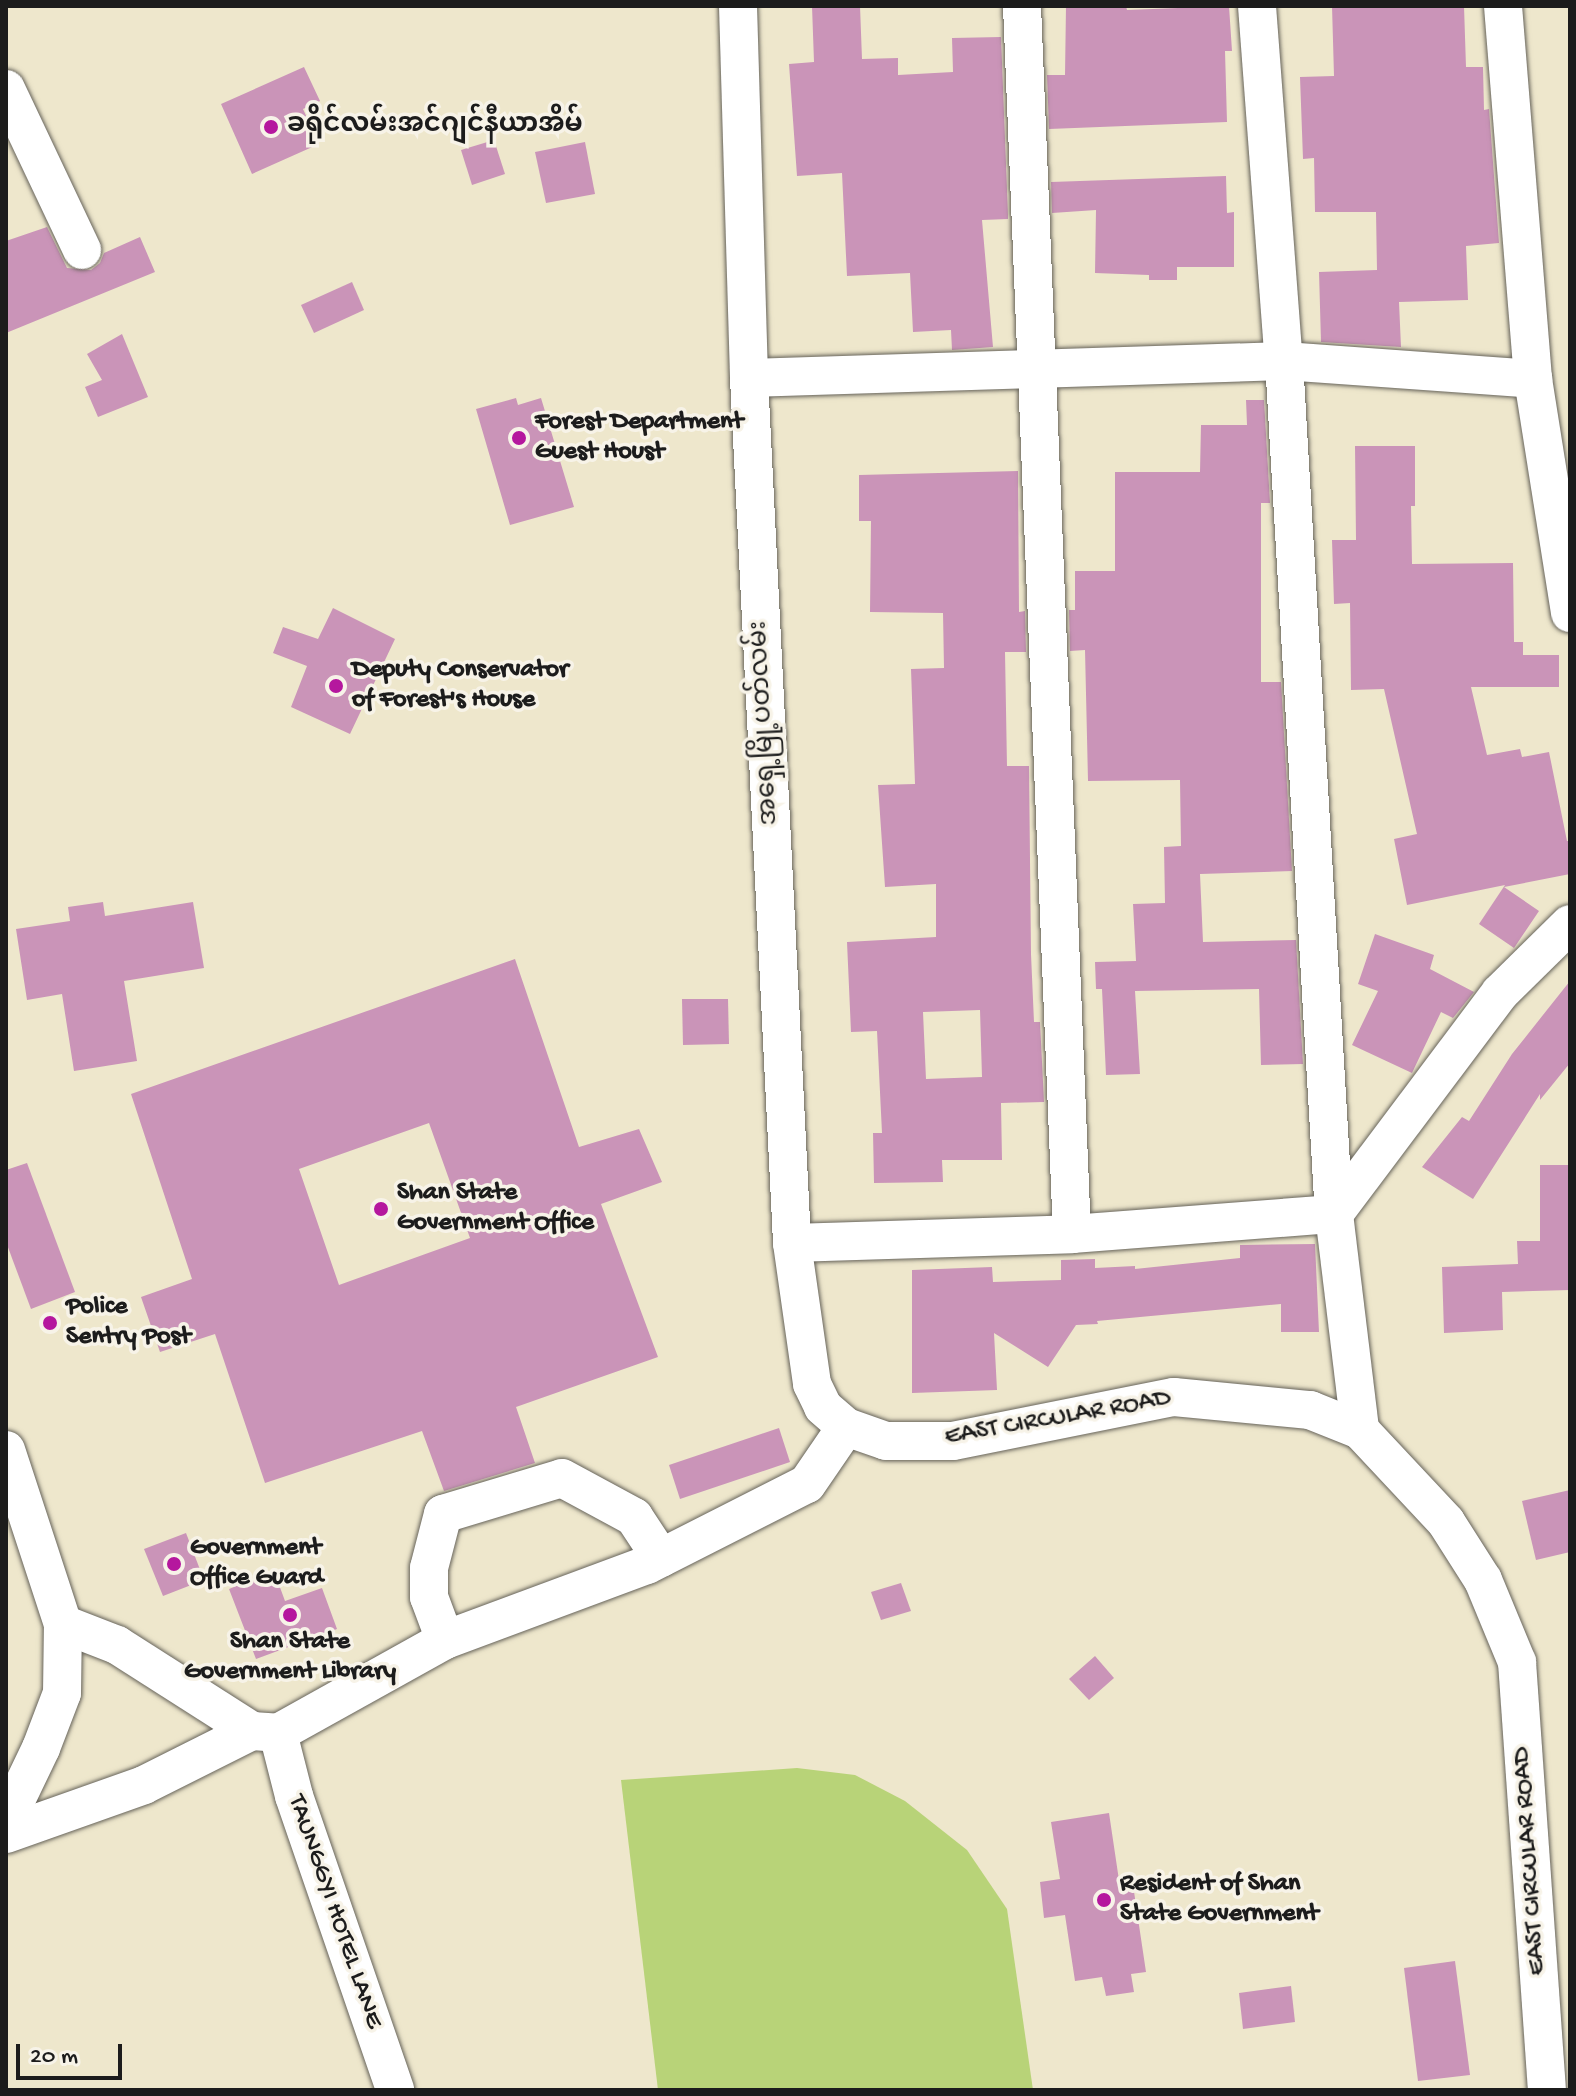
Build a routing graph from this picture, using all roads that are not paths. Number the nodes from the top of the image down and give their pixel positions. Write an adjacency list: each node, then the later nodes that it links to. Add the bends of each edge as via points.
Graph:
1 (738, 6): 9 (street, အရှေ့မြို့ပတ်လမ်း)
2 (1022, 6): 8 (street)
3 (1257, 6): 7 (street)
4 (1503, 6): 10 (street)
5 (6, 89): 6 (street)
6 (82, 250)
7 (1284, 361): 8 (street); 10 (street); 13 (street)
8 (1037, 369): 9 (street); 14 (street)
9 (749, 378): 15 (street, အရှေ့မြို့ပတ်လမ်း)
10 (1533, 379): 11 (street)
11 (1570, 613)
12 (1570, 924): 13 (street, via 1500,993)
13 (1334, 1214): 14 (street); 17 (street)
14 (1072, 1234): 15 (street)
15 (792, 1243): 16 (street, အရှေ့မြို့ပတ်လမ်း, via 812,1384 823,1407)
16 (846, 1427): 17 (street, EAST CIRCULAR ROAD, via 886,1441 953,1441 1174,1397 1310,1410); 19 (street, via 807,1484)
17 (1360, 1430): 26 (street, EAST CIRCULAR ROAD, via 1446,1522 1483,1580 1517,1662)
18 (6, 1450): 20 (street)
19 (661, 1558): 21 (street); 21 (street, via 634,1517 562,1478 443,1514 429,1568 429,1597)
20 (63, 1624): 22 (street, via 117,1645); 23 (street, via 62,1693)
21 (445, 1640): 22 (street)
22 (265, 1732): 24 (street, via 144,1785); 25 (street, TAUNGGYI HOTEL LANE, via 294,1796)
23 (6, 1821)
24 (6, 1834)
25 (395, 2090)
26 (1547, 2090)

